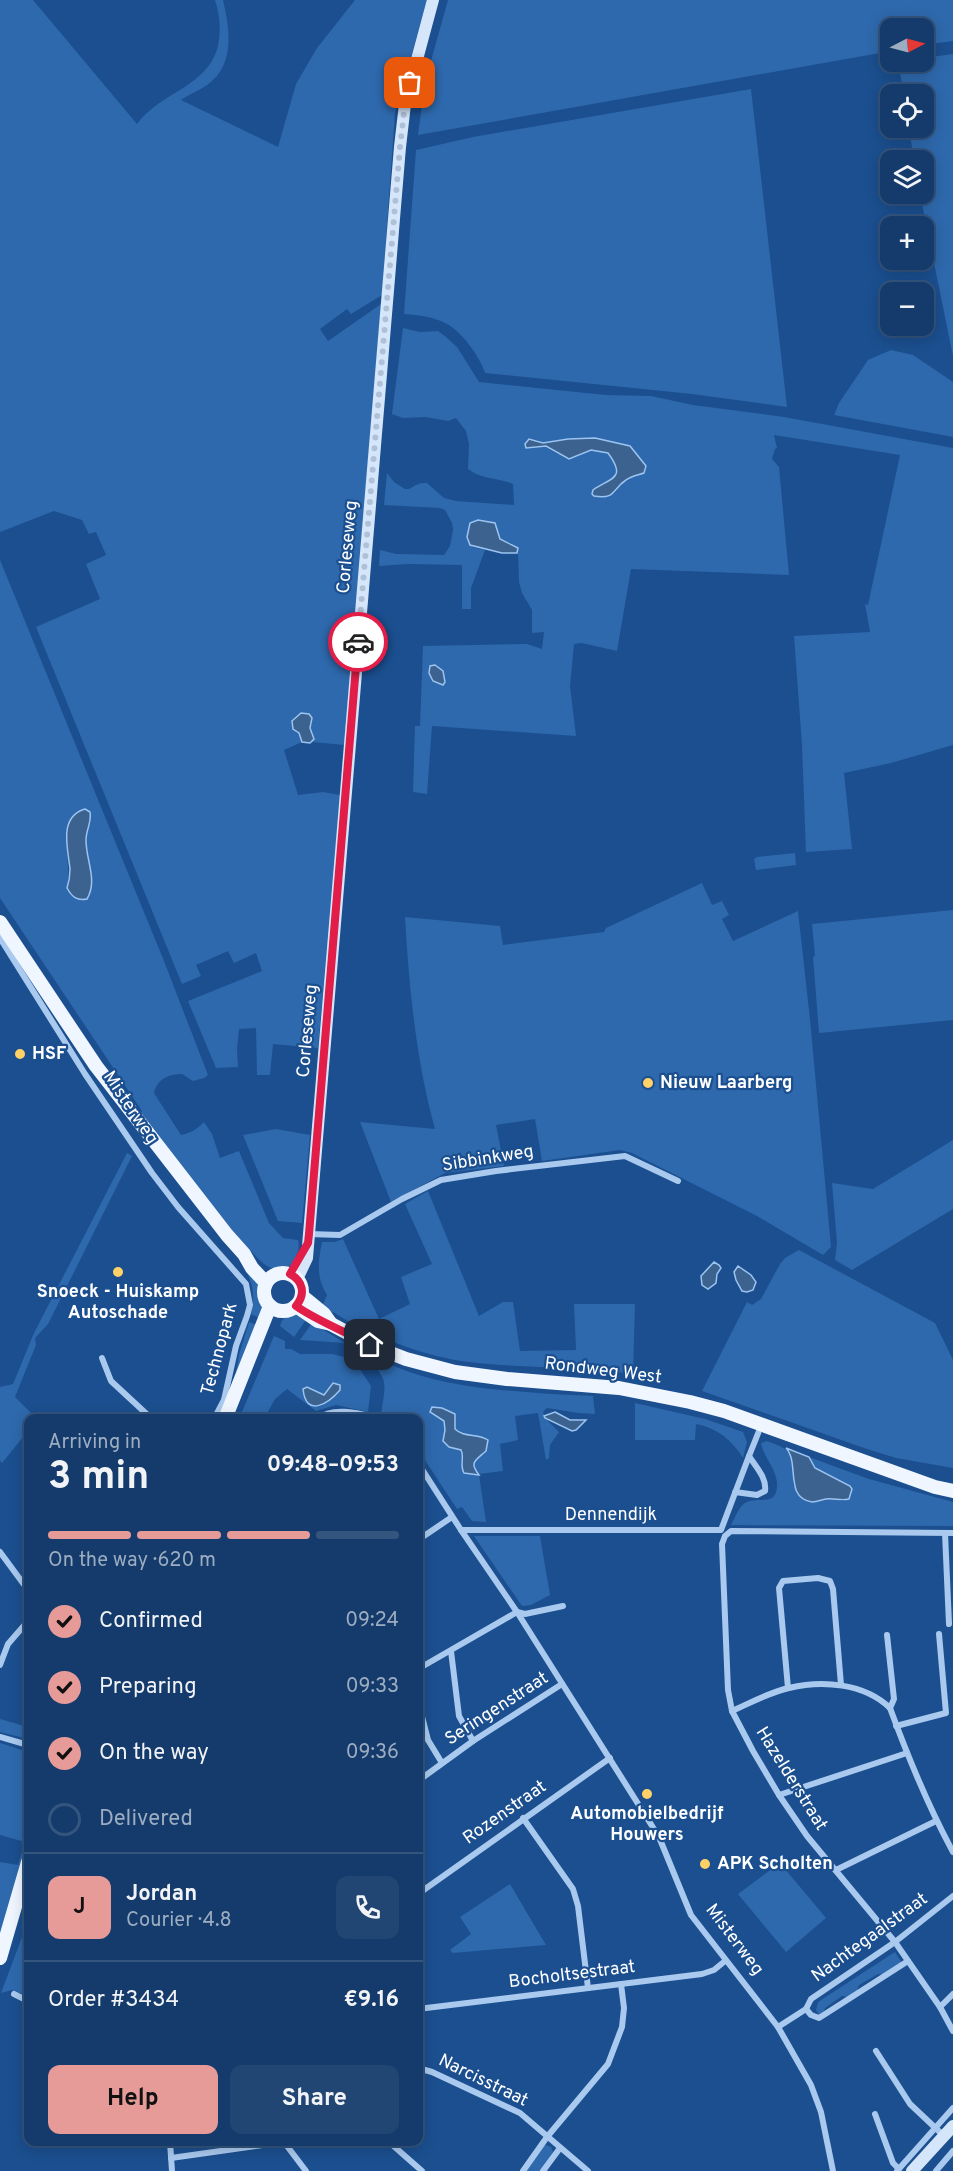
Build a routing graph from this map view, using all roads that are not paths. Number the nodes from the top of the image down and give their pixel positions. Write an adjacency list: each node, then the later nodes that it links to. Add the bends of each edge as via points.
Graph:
1 (433, 0): 5 (main road, Corleseweg, via 405,104 400,147)
2 (0, 921): 7 (main road, Misterweg, via 96,1066 227,1235 244,1254 258,1262)
3 (0, 938): 8 (street, Misterweg, via 152,1173)
4 (678, 1181): 5 (street, Sibbinkweg, via 625,1156 496,1171 441,1180 340,1235)
5 (309, 1238): 6 (main road, Corleseweg, via 307,1258)
6 (294, 1276): 7 (main road, via 278,1273); 9 (main road, via 302,1290)
7 (269, 1279): 10 (main road, via 264,1296)
8 (246, 1284): 13 (street, Technopark, via 250,1305)
9 (299, 1301): 10 (main road, via 288,1310); 17 (main road, Rondweg West, via 370,1345 455,1372 647,1393 724,1411)
10 (275, 1308): 14 (main road)
11 (102, 1358): 12 (street, via 111,1381)
12 (147, 1414)
13 (217, 1414)
14 (227, 1414)
15 (327, 1414): 16 (street)
16 (349, 1414)
17 (761, 1426): 18 (street, Dennendijk); 19 (main road, Rondweg West)
18 (749, 1456): 23 (street, Dennendijk); 23 (street, via 766,1484 765,1491 757,1495)
19 (870, 1464): 21 (main road, Rondweg West); 22 (main road, Rondweg West)
20 (423, 1471): 24 (street, Misterweg)
21 (953, 1481)
22 (953, 1491)
23 (735, 1492): 25 (street, Dennendijk, via 721,1530)
24 (452, 1517): 25 (street, Misterweg); 28 (street)
25 (461, 1530): 33 (street, Misterweg)
26 (945, 1533): 27 (street); 31 (street); 45 (street, Hazelderstraat, via 731,1531 725,1536 725,1630)
27 (953, 1533)
28 (423, 1537)
29 (0, 1552): 30 (street)
30 (24, 1585)
31 (950, 1586): 34 (street)
32 (563, 1606): 33 (street, via 525,1614)
33 (517, 1612): 38 (street); 41 (street, Misterweg)
34 (949, 1624)
35 (24, 1626): 39 (street, via 8,1644)
36 (939, 1634): 47 (street, via 946,1713)
37 (887, 1635): 44 (street, via 894,1699)
38 (451, 1651): 40 (street); 49 (street, via 459,1716)
39 (0, 1665)
40 (423, 1666)
41 (562, 1684): 49 (street, Seringenstraat); 52 (street, Misterweg)
42 (841, 1685): 43 (street); 43 (street, via 833,1588 830,1581 818,1578 783,1581 779,1588); 44 (street, via 863,1690)
43 (788, 1688): 45 (street)
44 (890, 1707): 47 (street)
45 (732, 1711): 55 (street, Hazelderstraat)
46 (423, 1720): 53 (street, via 428,1740)
47 (896, 1726): 51 (street)
48 (0, 1737): 50 (street)
49 (473, 1741): 53 (street, Seringenstraat)
50 (24, 1744)
51 (907, 1753): 55 (street); 57 (street)
52 (610, 1758): 56 (street, Rozenstraat); 66 (street, Misterweg, via 659,1838 691,1915)
53 (442, 1763): 54 (street, Seringenstraat)
54 (423, 1776)
55 (779, 1795): 59 (street, Hazelderstraat)
56 (523, 1818): 61 (street, Rozenstraat); 69 (street, via 573,1889)
57 (936, 1821): 58 (street); 59 (street)
58 (953, 1852)
59 (836, 1870): 64 (street, Hazelderstraat)
60 (24, 1876): 65 (main road)
61 (423, 1890)
62 (953, 1896): 64 (street, Nachtegaalstraat)
63 (24, 1902): 65 (main road)
64 (895, 1942): 67 (street, Hazelderstraat); 75 (street, Nachtegaalstraat, via 811,1999)
65 (0, 1960)
66 (725, 1961): 68 (street, Bocholtsestraat, via 702,1974); 76 (street, Misterweg)
67 (908, 1961): 73 (street, Hazelderstraat); 75 (street, via 819,2018)
68 (621, 1984): 69 (street, Bocholtsestraat); 84 (street, via 622,2027 608,2064)
69 (588, 1988): 74 (street, Bocholtsestraat)
70 (14, 1994): 72 (street)
71 (953, 1994): 73 (street)
72 (24, 1999)
73 (940, 2007): 77 (street, Hazelderstraat)
74 (423, 2008)
75 (806, 2009): 76 (street, Nachtegaalstraat)
76 (778, 2027): 99 (street, Misterweg, via 811,2085)
77 (953, 2031)
78 (876, 2051): 83 (street, via 910,2104)
79 (423, 2069): 84 (street, Narcisstraat, via 498,2101 520,2113)
80 (953, 2108): 83 (street)
81 (875, 2114): 92 (street, via 893,2163)
82 (953, 2126): 83 (main road)
83 (940, 2132): 92 (main road)
84 (547, 2137): 89 (street, Narcisstraat); 96 (street)
85 (170, 2146): 91 (street)
86 (256, 2146): 91 (street)
87 (287, 2146): 94 (street)
88 (394, 2146): 95 (street)
89 (560, 2148): 97 (street); 98 (street, Narcisstraat)
90 (953, 2151): 100 (street)
91 (171, 2158): 93 (street)
92 (903, 2170)
93 (172, 2171)
94 (306, 2171)
95 (422, 2171)
96 (523, 2171)
97 (543, 2171)
98 (588, 2171)
99 (833, 2171)
100 (936, 2171)

